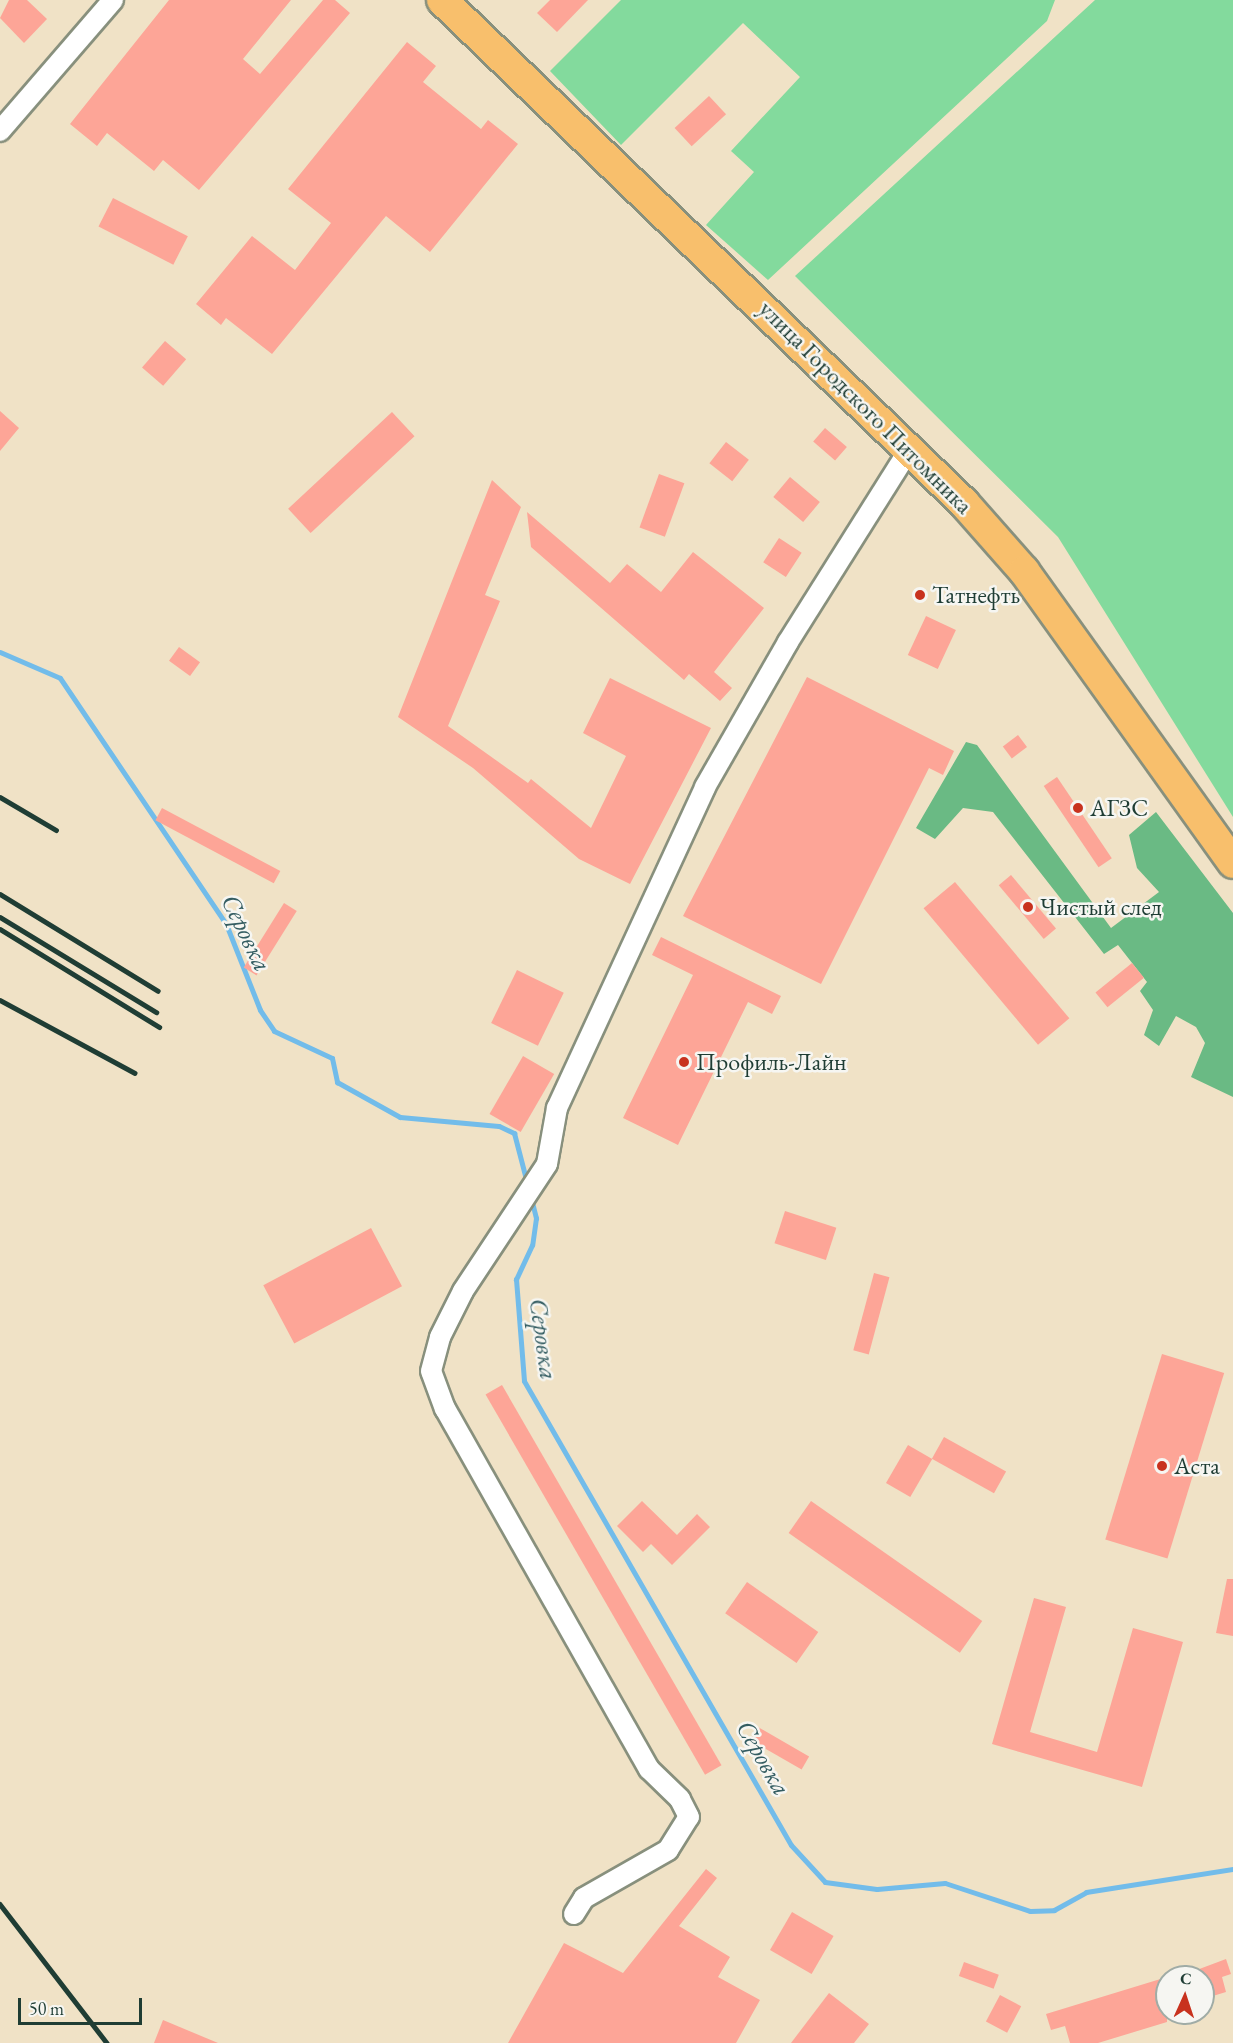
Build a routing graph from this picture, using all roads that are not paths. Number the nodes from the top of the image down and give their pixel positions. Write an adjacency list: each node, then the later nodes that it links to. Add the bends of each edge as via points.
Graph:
1 (113, 0): 3 (street)
2 (449, 2): 4 (main road, улица Городского Питомника)
3 (0, 130)
4 (910, 448): 5 (main road, улица Городского Питомника, via 1024,571); 6 (street, via 788,642 705,788 557,1108 547,1164 463,1291 440,1337 431,1371 445,1409 649,1770 680,1799 688,1817 668,1850 584,1898)
5 (1233, 863)
6 (574, 1914)

